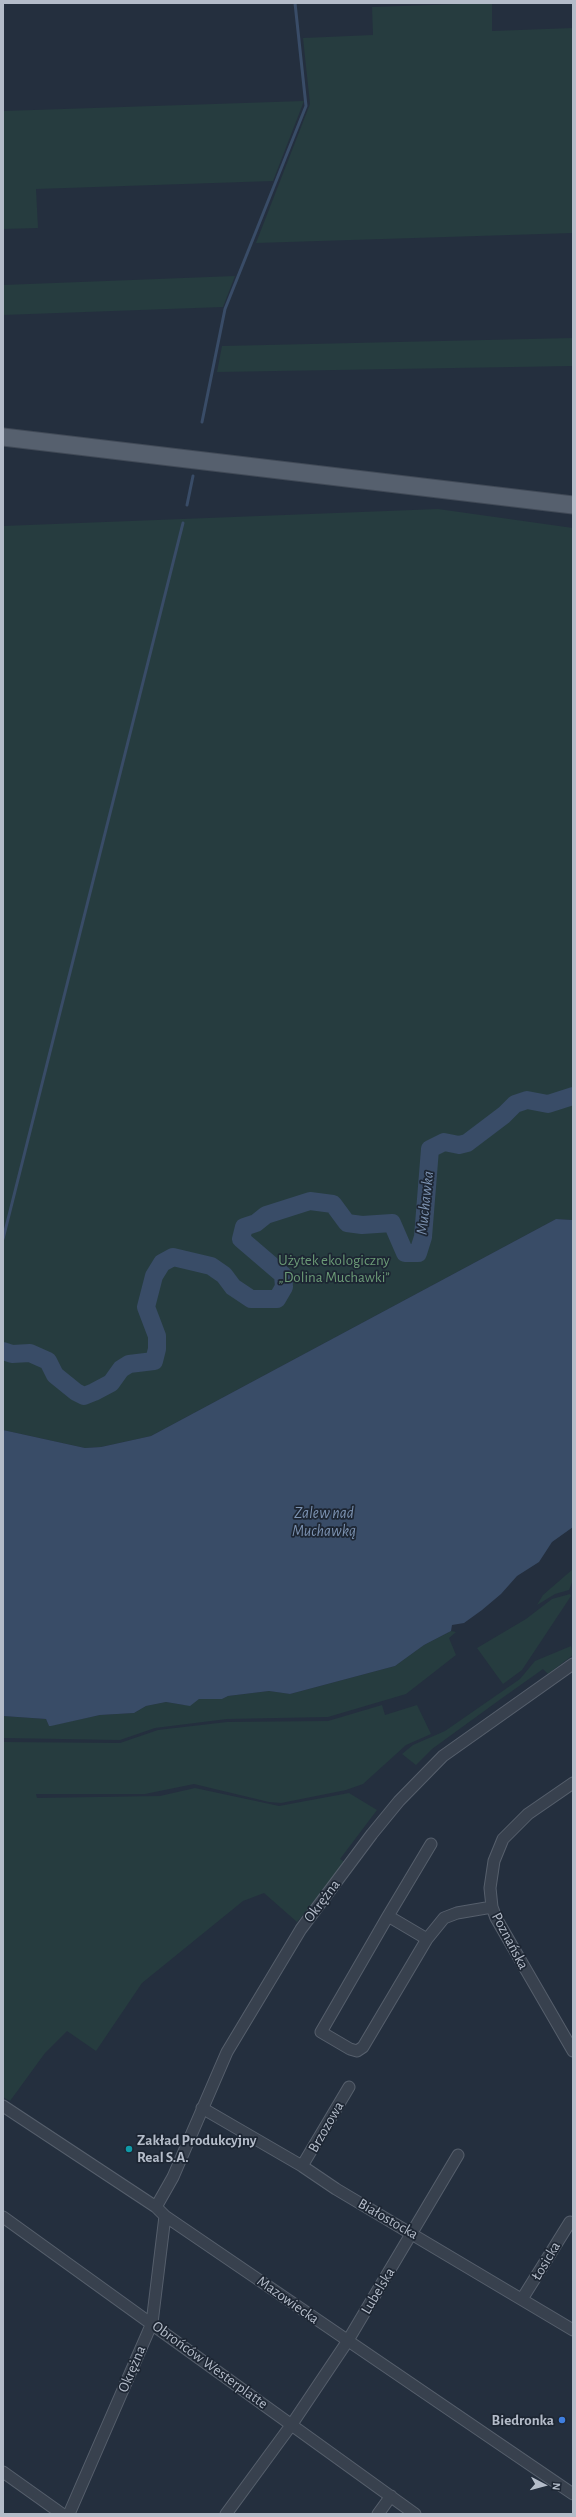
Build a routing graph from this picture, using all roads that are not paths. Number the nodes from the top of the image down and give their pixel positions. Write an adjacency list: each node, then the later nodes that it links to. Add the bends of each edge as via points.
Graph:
1 (3, 437): 2 (main road)
2 (573, 505)
3 (573, 1664): 12 (street, Okrężna, via 442,1756 398,1801 301,1929 227,2052)
4 (573, 1783): 6 (street, Poznańska, via 528,1814 503,1839 491,1873)
5 (431, 1844): 7 (street)
6 (492, 1907): 8 (street, via 444,1918); 9 (street, Poznańska)
7 (388, 1916): 8 (street); 8 (street, via 321,2032 350,2049 357,2051 363,2047)
8 (427, 1939)
9 (573, 2051)
10 (349, 2088): 14 (street, Brzozowa)
11 (3, 2106): 15 (street, Mazowiecka)
12 (202, 2108): 14 (street, Białostocka); 15 (street, Okrężna, via 173,2176)
13 (458, 2155): 19 (street, Lubelska)
14 (302, 2166): 19 (street, Białostocka, via 336,2189)
15 (156, 2207): 16 (street, Mazowiecka)
16 (165, 2216): 21 (street, Okrężna); 23 (street, Mazowiecka)
17 (3, 2217): 21 (street, Obrońców Westerplatte)
18 (570, 2222): 20 (street, Łosicka)
19 (413, 2233): 20 (street, Białostocka); 23 (street, Lubelska)
20 (522, 2299): 22 (street, Białostocka)
21 (152, 2323): 24 (street, Obrońców Westerplatte); 29 (street, Okrężna)
22 (573, 2330)
23 (347, 2342): 24 (street, Lubelska); 26 (street, Mazowiecka)
24 (292, 2424): 27 (street, Obrońców Westerplatte); 30 (street, Lubelska)
25 (3, 2472): 28 (street)
26 (573, 2494)
27 (391, 2496): 31 (street); 32 (street, Obrońców Westerplatte)
28 (62, 2514)
29 (69, 2514)
30 (226, 2514)
31 (378, 2514)
32 (415, 2514)

